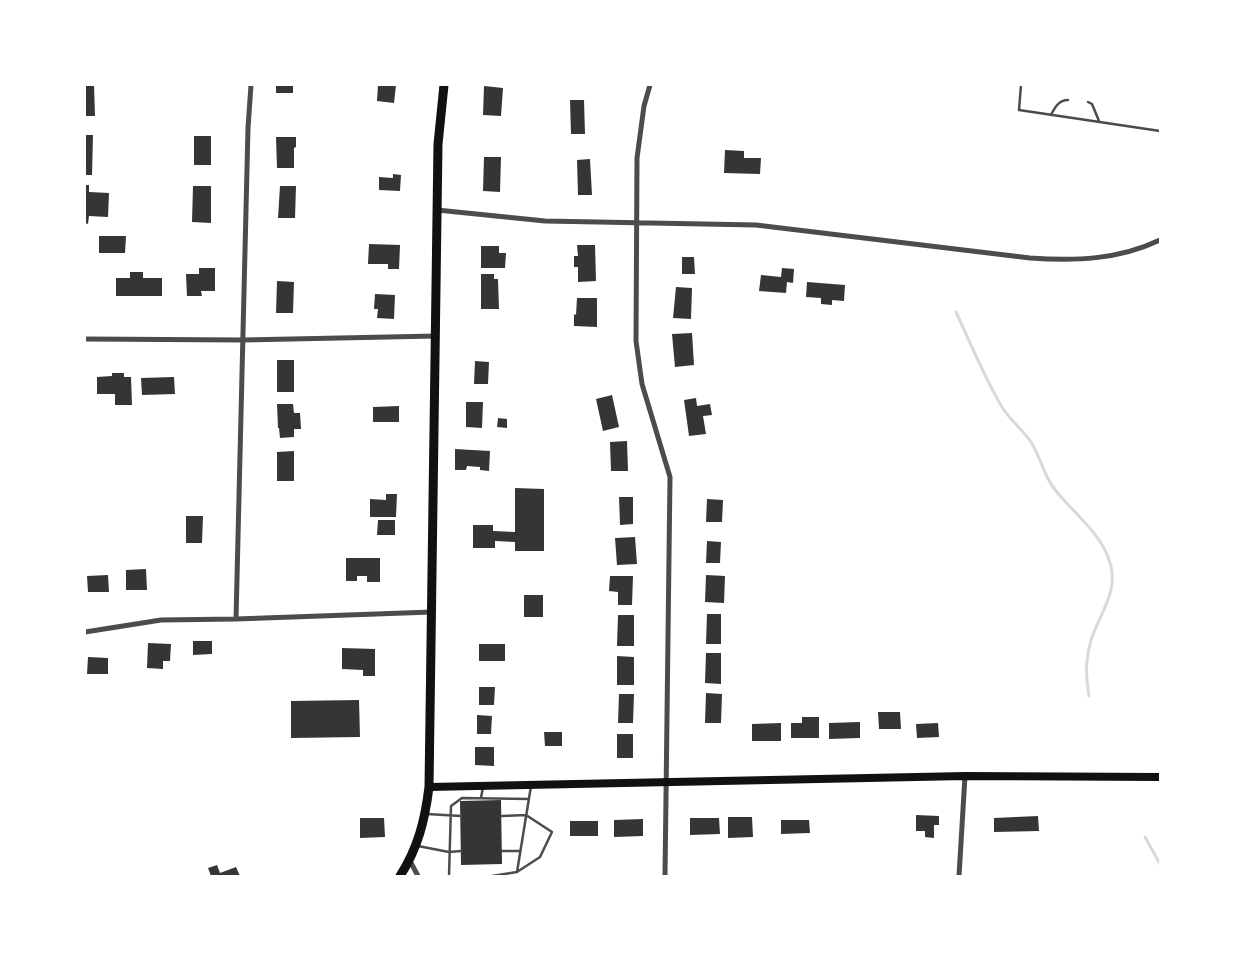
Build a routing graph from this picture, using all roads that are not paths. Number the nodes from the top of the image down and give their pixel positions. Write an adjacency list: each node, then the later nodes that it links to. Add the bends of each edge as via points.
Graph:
1 (251, 85): 15 (street)
2 (444, 85): 10 (main road, via 438,144)
3 (650, 85): 11 (street, via 637,158)
4 (1021, 85): 7 (lane, via 1019,110)
5 (1068, 100): 7 (lane, via 1056,105)
6 (1088, 102): 8 (lane, via 1092,104)
7 (1051, 115): 8 (lane)
8 (1099, 122): 9 (lane)
9 (1160, 131)
10 (437, 210): 11 (street, via 545,220); 13 (main road)
11 (638, 222): 12 (street, via 756,225 1058,260 1104,258); 21 (street, via 636,341 642,384 670,477)
12 (1160, 240)
13 (436, 336): 15 (street); 16 (main road)
14 (85, 339): 15 (street)
15 (243, 340): 17 (street)
16 (432, 612): 17 (street); 24 (main road)
17 (236, 620): 18 (street, via 160,620)
18 (85, 632)
19 (965, 776): 20 (main road); 21 (main road); 44 (street)
20 (1160, 777)
21 (666, 781): 22 (main road); 43 (street)
22 (531, 784): 23 (main road); 26 (lane)
23 (483, 785): 24 (main road); 25 (lane)
24 (430, 787): 27 (main road)
25 (481, 798): 26 (lane); 31 (lane, via 462,798 451,806)
26 (529, 799): 28 (lane)
27 (426, 814): 31 (lane); 32 (main road)
28 (526, 815): 30 (lane); 35 (lane); 38 (lane, via 552,832 540,857)
29 (461, 816): 31 (lane)
30 (502, 816)
31 (450, 817): 36 (lane)
32 (416, 846): 36 (lane); 37 (main road)
33 (461, 851): 36 (lane)
34 (502, 851): 35 (lane)
35 (520, 851): 38 (lane)
36 (449, 852): 41 (lane)
37 (410, 860): 39 (main road); 40 (street)
38 (517, 872): 42 (lane)
39 (400, 876)
40 (418, 876)
41 (448, 876)
42 (492, 876)
43 (665, 876)
44 (960, 876)

